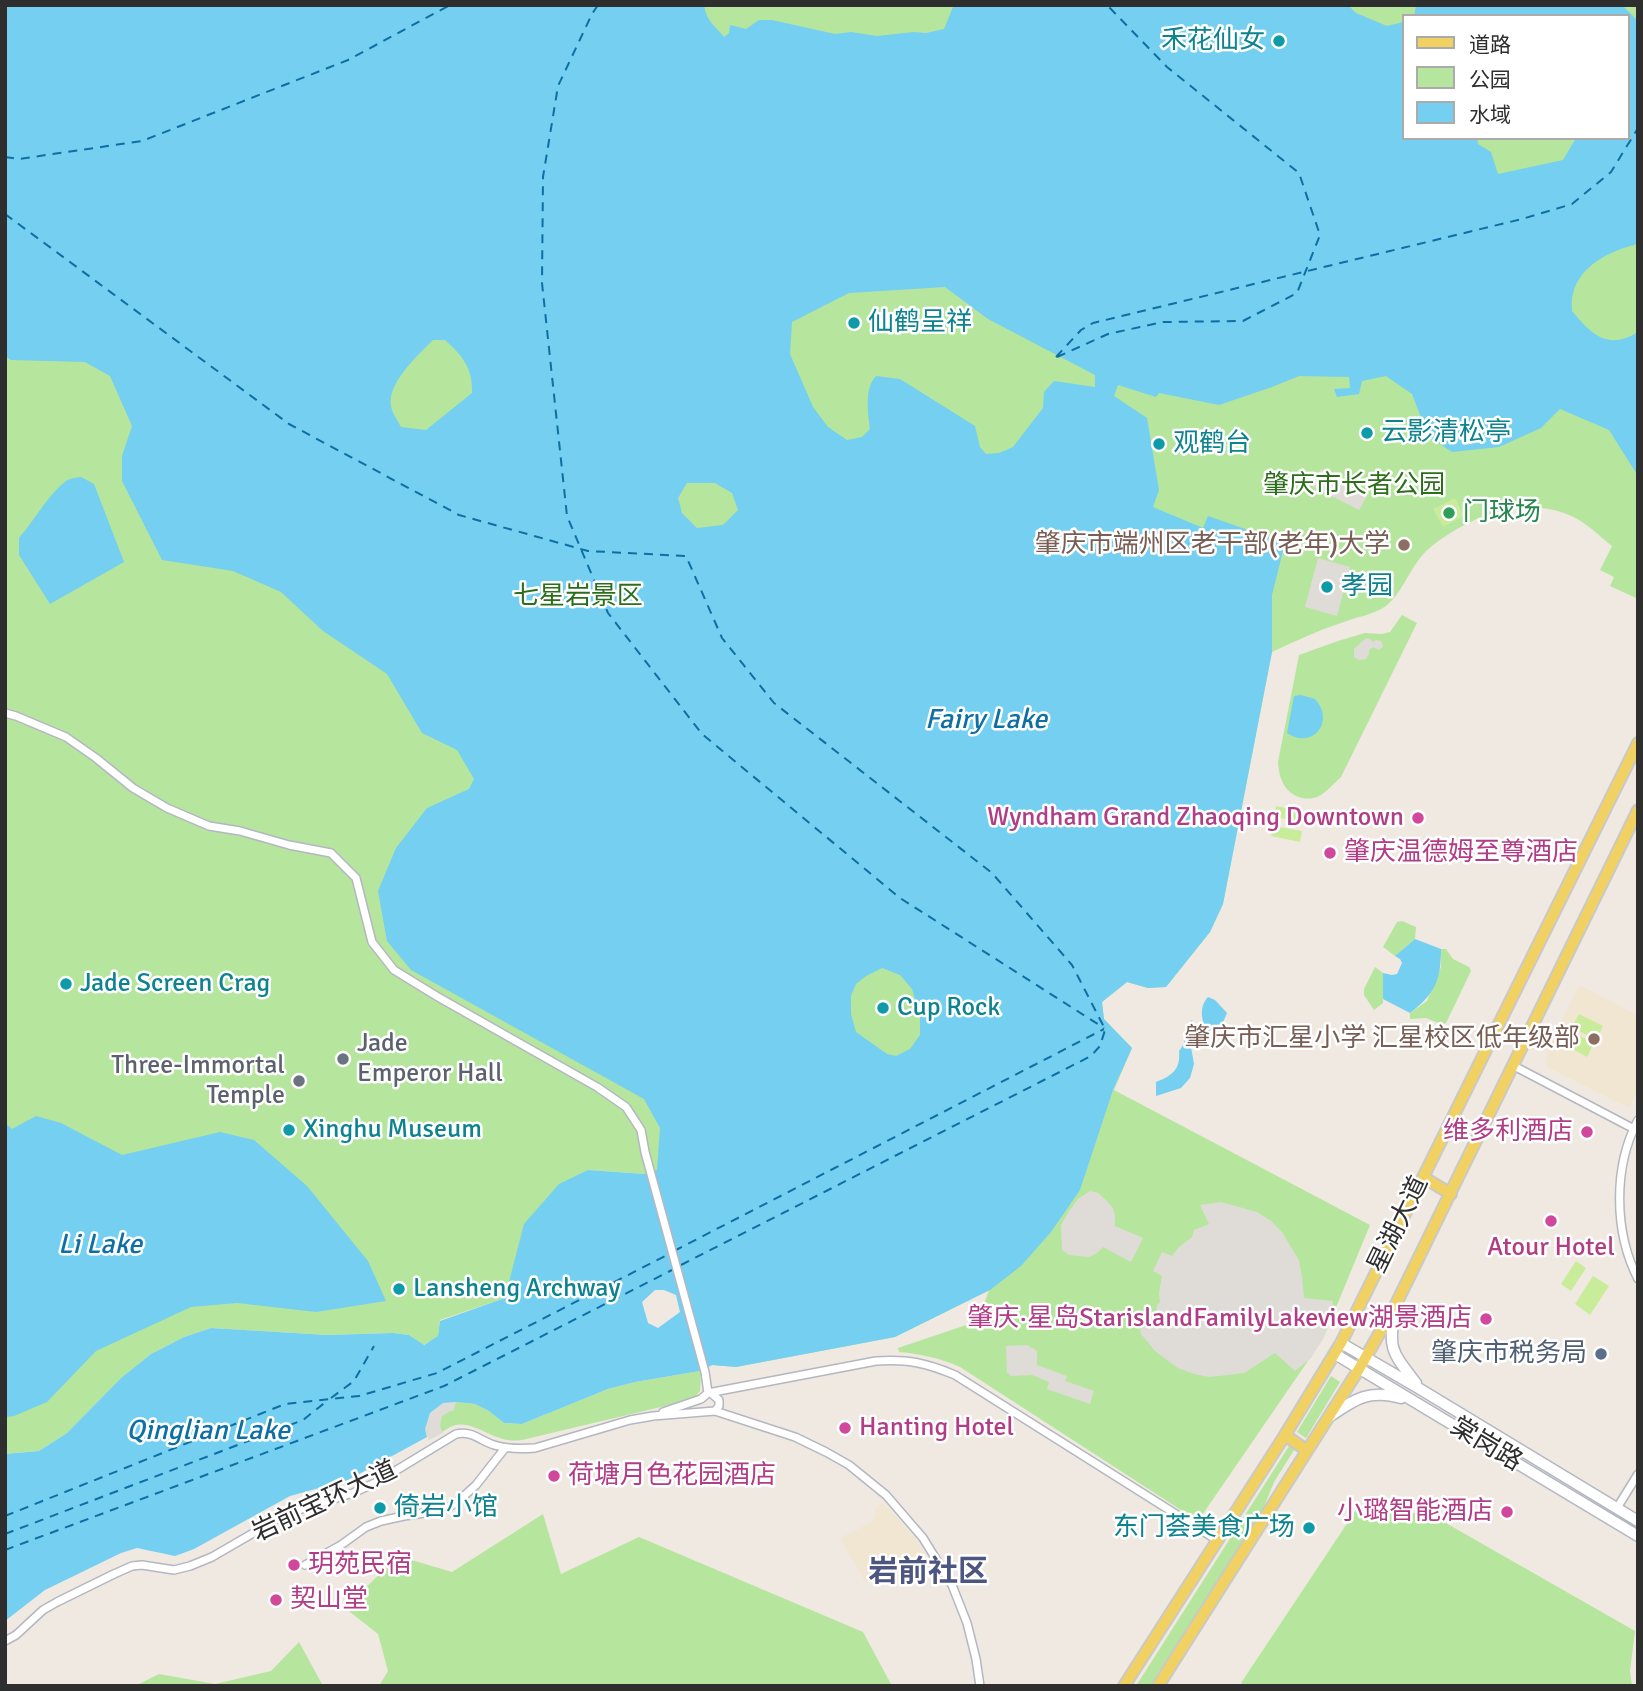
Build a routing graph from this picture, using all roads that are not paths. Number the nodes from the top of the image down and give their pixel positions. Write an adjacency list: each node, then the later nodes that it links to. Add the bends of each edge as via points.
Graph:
1 (5, 713): 15 (street, via 66,737 167,808 209,826 331,853 356,878 372,942 394,970 626,1107 640,1129 705,1372)
2 (1637, 748): 7 (main road, 星湖大道)
3 (1638, 810): 4 (main road, 星湖大道)
4 (1514, 1066): 6 (street); 8 (main road, 星湖大道)
5 (1638, 1120): 6 (street)
6 (1636, 1130): 9 (street, via 1626,1149 1619,1190 1623,1240)
7 (1423, 1177): 8 (main road); 11 (main road, 星湖大道)
8 (1451, 1194): 10 (main road, 星湖大道)
9 (1638, 1279)
10 (1395, 1306): 12 (main road, 星湖大道); 14 (main road, via 1392,1347)
11 (1338, 1349): 12 (main road, 棠岗路); 13 (main road, 棠岗路); 20 (main road, 星湖大道)
12 (1366, 1358): 13 (main road, 星湖大道); 14 (main road, 棠岗路)
13 (1359, 1369): 16 (main road, 棠岗路); 19 (main road, 星湖大道)
14 (1420, 1389): 23 (main road, 棠岗路)
15 (707, 1395): 17 (street, via 702,1407); 17 (street, via 719,1400); 18 (street); 29 (street, via 876,1361 915,1361 956,1375)
16 (1413, 1401): 19 (main road, via 1366,1395); 25 (main road, 棠岗路)
17 (712, 1411): 18 (street); 32 (street, via 795,1437 849,1465 886,1495 923,1538 953,1585 967,1623)
18 (653, 1416): 21 (street, via 535,1448)
19 (1328, 1417): 22 (main road, 星湖大道)
20 (1285, 1435): 22 (main road); 29 (main road, 星湖大道)
21 (505, 1448): 30 (street, via 455,1504 366,1527); 31 (street, 岩前宝环大道, via 470,1433 456,1434 377,1482 286,1514 212,1557 174,1570 142,1565 114,1574 43,1610)
22 (1307, 1450): 34 (main road, 星湖大道)
23 (1546, 1466): 25 (main road); 26 (main road, 棠岗路)
24 (1638, 1474): 26 (street)
25 (1539, 1477): 28 (main road, 棠岗路)
26 (1617, 1508): 27 (main road, 棠岗路)
27 (1638, 1521)
28 (1638, 1536)
29 (1217, 1540): 33 (main road, 星湖大道)
30 (305, 1565)
31 (5, 1642)
32 (980, 1686)
33 (1124, 1686)
34 (1158, 1686)

